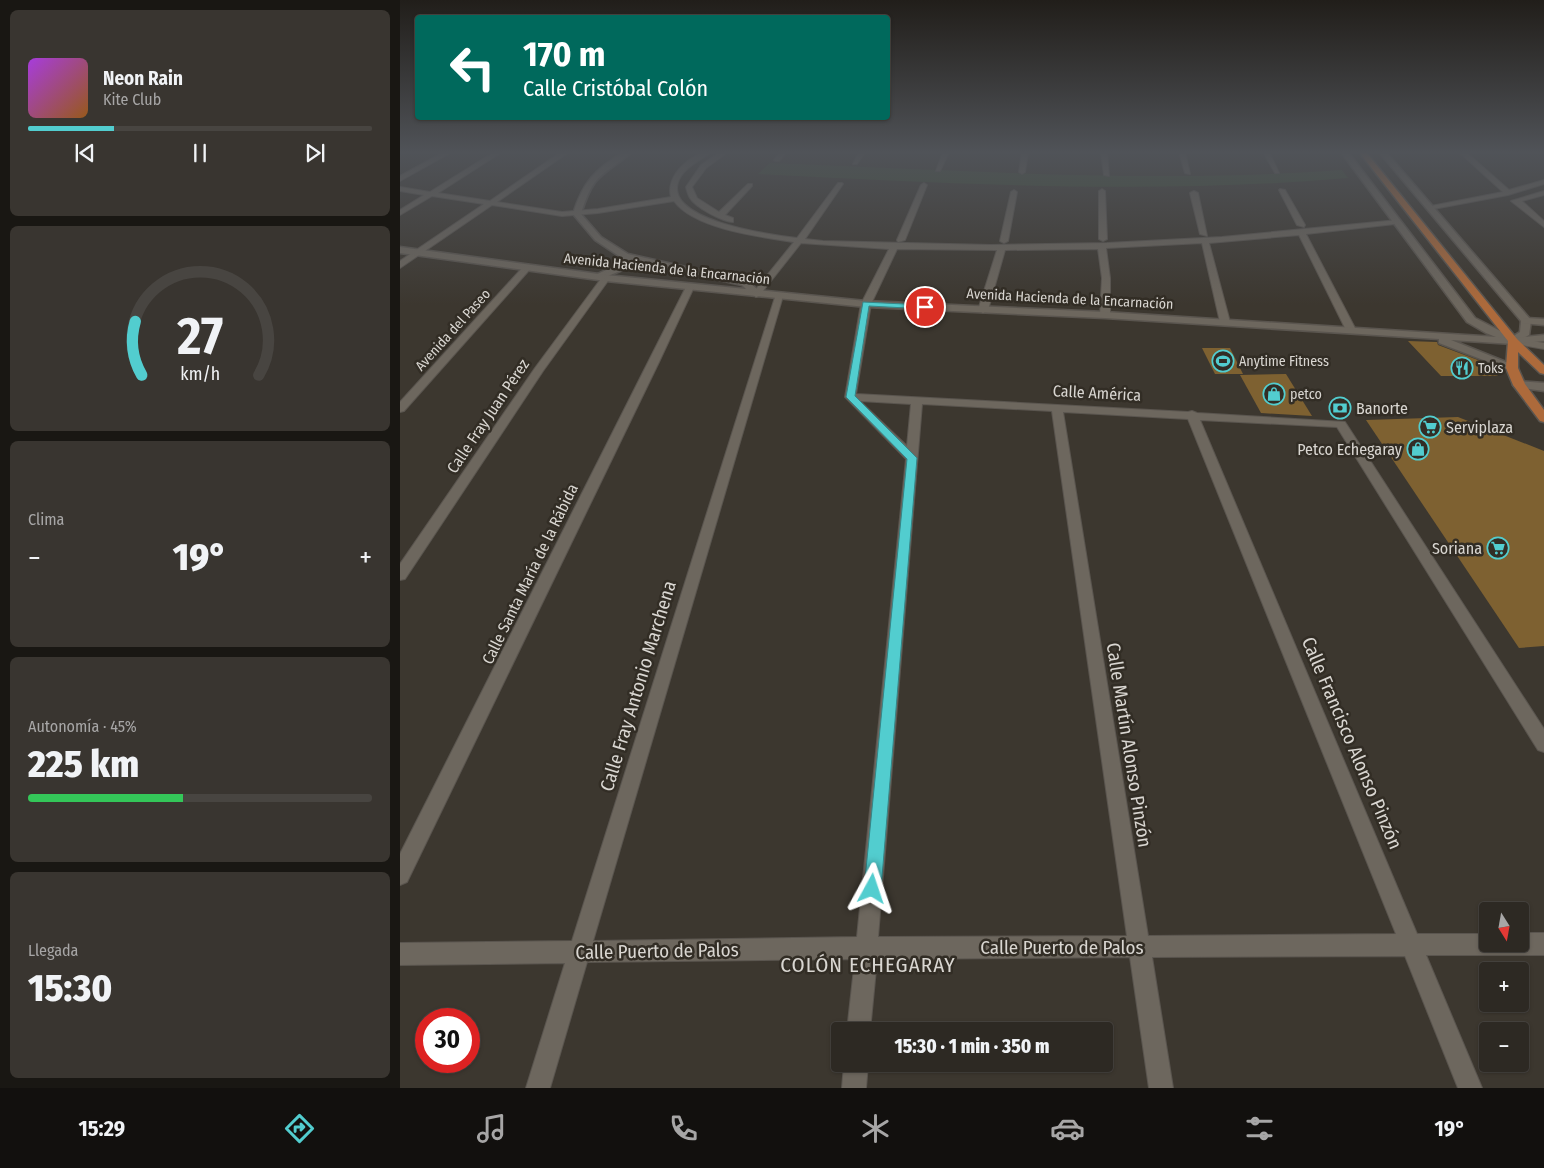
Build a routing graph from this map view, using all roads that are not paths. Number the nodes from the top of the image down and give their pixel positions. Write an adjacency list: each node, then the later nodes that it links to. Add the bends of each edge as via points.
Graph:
1 (416, 203): 20 (street)
2 (492, 203): 21 (street); 35 (street)
3 (580, 203): 21 (main road)
4 (646, 203): 21 (street)
5 (679, 203): 29 (street, via 706,220 764,236)
6 (700, 203): 22 (street)
7 (733, 203): 22 (street)
8 (827, 203): 29 (street)
9 (917, 203): 30 (street)
10 (1012, 203): 32 (street)
11 (1102, 203): 31 (street)
12 (1196, 203): 28 (street)
13 (1289, 203): 26 (street)
14 (1382, 203): 23 (main road)
15 (1403, 203): 53 (main road)
16 (1426, 203): 19 (main road)
17 (1458, 203): 19 (street)
18 (1520, 203): 24 (street)
19 (1431, 208): 47 (main road, via 1442,216)
20 (400, 213)
21 (577, 214): 36 (main road, via 596,238)
22 (720, 216): 29 (street)
23 (1393, 218): 26 (street); 53 (main road, via 1471,320)
24 (1544, 226)
25 (1266, 229): 26 (street); 27 (street); 28 (street)
26 (1302, 229): 27 (street); 50 (street)
27 (1275, 236): 28 (street)
28 (1205, 238): 31 (street); 48 (street)
29 (801, 239): 30 (street); 33 (street); 42 (street)
30 (901, 240): 32 (street)
31 (1102, 243): 32 (street); 46 (street, via 1106,278)
32 (1002, 245): 33 (street); 45 (street)
33 (894, 246): 44 (street)
34 (400, 250): 35 (main road, Avenida Hacienda de la Encarnación)
35 (417, 253): 38 (street); 39 (main road, Avenida Hacienda de la Encarnación)
36 (625, 256): 37 (main road); 40 (main road, via 628,259 624,266)
37 (637, 258): 40 (main road, via 637,263 628,271); 42 (main road, via 745,283)
38 (400, 265)
39 (527, 268): 40 (main road, Avenida Hacienda de la Encarnación); 62 (street, Avenida del Paseo)
40 (602, 277): 41 (main road, Avenida Hacienda de la Encarnación); 66 (street, Calle Fray Juan Pérez)
41 (690, 287): 42 (main road, Avenida Hacienda de la Encarnación); 68 (street, Calle Santa María de la Rábida)
42 (756, 294): 43 (main road, Avenida Hacienda de la Encarnación)
43 (779, 296): 44 (main road, Avenida Hacienda de la Encarnación); 73 (street, Calle Fray Antonio Marchena)
44 (866, 304): 45 (main road, Avenida Hacienda de la Encarnación); 59 (street)
45 (983, 310): 46 (main road, Avenida Hacienda de la Encarnación)
46 (1105, 315): 48 (main road, Avenida Hacienda de la Encarnación)
47 (1526, 321): 49 (main road); 53 (main road, via 1525,333)
48 (1225, 322): 50 (main road, Avenida Hacienda de la Encarnación)
49 (1544, 322)
50 (1351, 330): 51 (main road, Avenida Hacienda de la Encarnación)
51 (1428, 334): 53 (main road, Avenida Hacienda de la Encarnación); 55 (main road)
52 (1544, 338): 53 (main road)
53 (1513, 341): 54 (street, Avenida Hacienda de la Encarnación); 55 (main road); 56 (main road)
54 (1544, 346)
55 (1512, 368): 57 (main road)
56 (1544, 371)
57 (1519, 385): 58 (main road); 64 (main road)
58 (1544, 387)
59 (850, 397): 60 (street, Calle América); 65 (street)
60 (917, 401): 61 (street, Calle América); 65 (street)
61 (1057, 407): 63 (street, Calle América); 71 (street, Calle Martín Alonso Pinzón)
62 (400, 410)
63 (1192, 414): 67 (street, Calle América, via 1341,424); 70 (street, Calle Francisco Alonso Pinzón)
64 (1544, 418)
65 (912, 458): 72 (street)
66 (400, 575)
67 (1544, 744)
68 (400, 875)
69 (1544, 944): 70 (street, Calle Puerto de Palos)
70 (1413, 945): 71 (street, Calle Puerto de Palos); 80 (street, Calle Francisco Alonso Pinzón)
71 (1139, 946): 72 (street, Calle Puerto de Palos); 79 (street, Calle Martín Alonso Pinzón)
72 (867, 948): 73 (street, Calle Puerto de Palos); 75 (street)
73 (580, 952): 74 (street, Calle Puerto de Palos); 77 (street, Calle Fray Antonio Marchena)
74 (400, 954)
75 (860, 1022)
76 (855, 1072): 78 (street)
77 (538, 1088)
78 (854, 1088)
79 (1160, 1088)
80 (1470, 1088)

